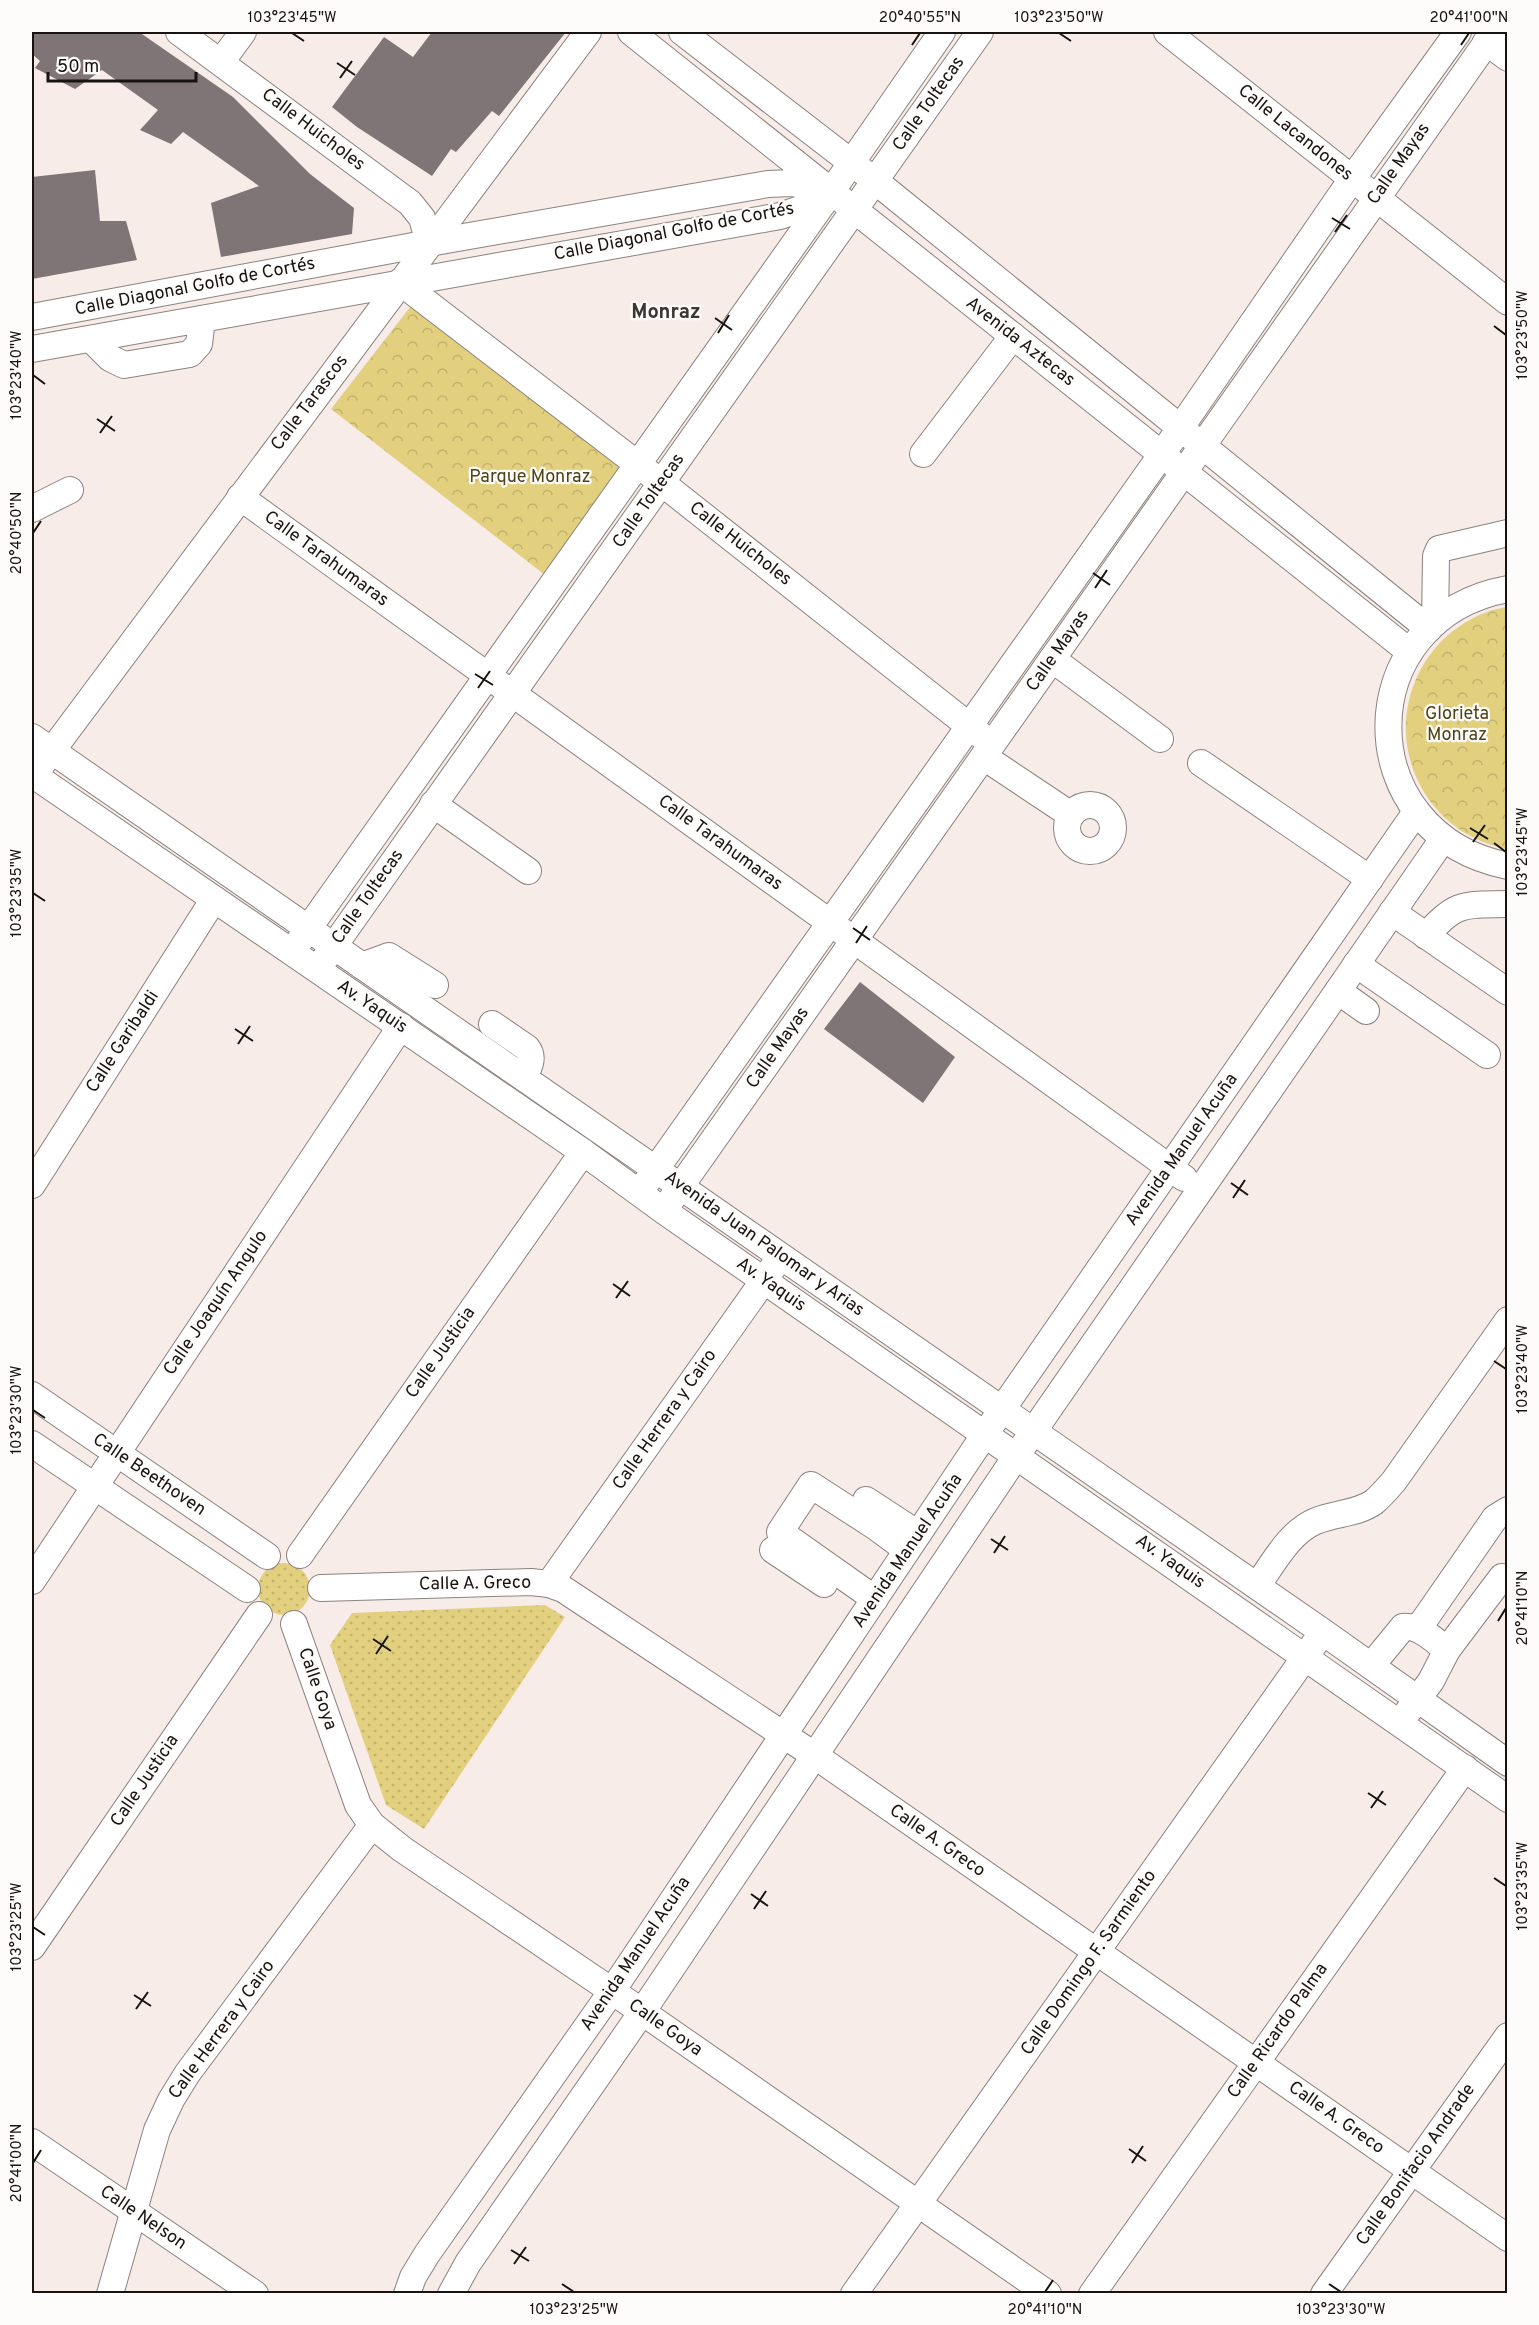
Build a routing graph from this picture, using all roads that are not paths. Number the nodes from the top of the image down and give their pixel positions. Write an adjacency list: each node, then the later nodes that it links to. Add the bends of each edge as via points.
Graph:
1 (179, 32): 12 (street, Calle Huicholes)
2 (243, 32): 12 (street)
3 (588, 32): 19 (street, Calle Tarascos)
4 (631, 32): 16 (street, Avenida Aztecas)
5 (682, 32): 13 (street, Avenida Aztecas)
6 (942, 32): 13 (street, Calle Toltecas)
7 (980, 32): 15 (street, Calle Toltecas)
8 (1167, 32): 14 (street, Calle Lacandones)
9 (1458, 32): 14 (street, Calle Mayas)
10 (1490, 37): 11 (street); 17 (street, Calle Mayas)
11 (1508, 58)
12 (221, 62): 19 (street, Calle Huicholes, via 410,203 422,218)
13 (851, 163): 15 (street, Avenida Aztecas); 16 (street, Calle Toltecas)
14 (1352, 179): 17 (street, Calle Lacandones); 25 (street, Calle Mayas)
15 (874, 180): 18 (street, Calle Toltecas); 25 (street, Avenida Aztecas)
16 (831, 192): 18 (street, Avenida Aztecas); 19 (street, Calle Diagonal Golfo de Cortés, via 793,183 768,183); 20 (street, Calle Diagonal Golfo de Cortés, via 780,216); 29 (street, Calle Toltecas)
17 (1375, 197): 21 (street, Calle Lacandones); 26 (street, Calle Mayas)
18 (853, 210): 23 (street, Avenida Aztecas); 31 (street, Calle Toltecas)
19 (429, 243): 20 (street, Calle Tarascos); 22 (street, Calle Diagonal Golfo de Cortés)
20 (400, 282): 24 (street, Calle Diagonal Golfo de Cortés); 29 (street, Calle Huicholes); 33 (street, Calle Tarascos)
21 (1508, 302)
22 (32, 317)
23 (1013, 336): 27 (street); 28 (street, Avenida Aztecas)
24 (32, 349)
25 (1181, 427): 26 (street, Avenida Aztecas); 28 (street, Calle Mayas)
26 (1203, 445): 30 (street, Calle Mayas); 37 (street, Avenida Aztecas)
27 (923, 454)
28 (1162, 454): 30 (street, Avenida Aztecas); 42 (street, Calle Mayas)
29 (638, 464): 31 (street, Calle Huicholes); 40 (street, Calle Toltecas)
30 (1184, 472): 38 (street, Avenida Aztecas); 39 (street, Calle Mayas)
31 (662, 483): 41 (street, Calle Toltecas); 42 (street, Calle Huicholes)
32 (70, 490): 34 (street)
33 (240, 497): 40 (street, Calle Tarahumaras); 44 (street, Calle Tarascos)
34 (32, 509)
35 (1508, 533): 37 (street, via 1443,547 1437,552)
36 (1508, 589): 37 (street, via 1468,601)
37 (1432, 626): 38 (street)
38 (1410, 652): 49 (street, via 1391,697 1388,721 1394,769)
39 (1052, 659): 43 (street); 45 (street, Calle Mayas)
40 (487, 675): 41 (street, Calle Tarahumaras); 59 (street, Calle Toltecas)
41 (512, 693): 48 (street, Calle Toltecas); 58 (street, Calle Tarahumaras)
42 (969, 726): 45 (street, Calle Huicholes); 58 (street, Calle Mayas)
43 (1160, 740)
44 (41, 744): 47 (street, Calle Tarascos); 59 (street, Av. Yaquis)
45 (988, 750): 50 (street, Calle Huicholes); 61 (street, Calle Mayas)
46 (1201, 764): 54 (street)
47 (32, 776): 55 (street, Av. Yaquis)
48 (434, 804): 53 (street); 62 (street, Calle Toltecas)
49 (1416, 812): 51 (street); 54 (street, Avenida Manuel Acuña)
50 (1071, 815)
51 (1443, 839): 52 (street, via 1487,862); 57 (street, Avenida Manuel Acuña)
52 (1508, 866)
53 (528, 871)
54 (1370, 879): 76 (street, Avenida Manuel Acuña)
55 (214, 898): 63 (street, Av. Yaquis); 78 (street, Calle Garibaldi)
56 (1508, 904): 60 (street, via 1466,905 1443,916)
57 (1392, 912): 60 (street); 64 (street, Avenida Manuel Acuña)
58 (830, 923): 61 (street, Calle Tarahumaras); 77 (street, Calle Mayas)
59 (308, 929): 62 (street, Av. Yaquis); 63 (street, Calle Toltecas)
60 (1426, 936): 69 (street)
61 (854, 940): 76 (street, Calle Tarahumaras); 79 (street, Calle Mayas)
62 (333, 946): 65 (street, Av. Yaquis); 66 (street, Calle Toltecas)
63 (292, 952): 66 (street, Av. Yaquis)
64 (1356, 964): 68 (street, Avenida Manuel Acuña); 73 (street)
65 (362, 966): 67 (street, via 389,956); 74 (street, Av. Yaquis)
66 (317, 970): 72 (street, Av. Yaquis)
67 (435, 985)
68 (1338, 991): 70 (street); 80 (street, Avenida Manuel Acuña)
69 (1508, 992)
70 (1366, 1011)
71 (492, 1024): 74 (street, via 531,1054)
72 (401, 1026): 75 (street, Av. Yaquis); 92 (street, Calle Joaquín Angulo)
73 (1487, 1055)
74 (524, 1078): 77 (street, Av. Yaquis)
75 (583, 1152): 81 (street, Av. Yaquis); 99 (street, Calle Justicia)
76 (1170, 1168): 80 (street, Calle Tarahumaras); 88 (street, Avenida Manuel Acuña)
77 (656, 1169): 79 (street, Avenida Juan Palomar y Arias); 81 (street, Calle Mayas)
78 (32, 1185)
79 (680, 1186): 82 (street, Calle Mayas); 83 (street, Avenida Juan Palomar y Arias)
80 (1200, 1190): 89 (street, Avenida Manuel Acuña)
81 (639, 1193): 82 (street, Av. Yaquis)
82 (664, 1210): 84 (street, Av. Yaquis)
83 (781, 1256): 84 (street, Calle Herrera y Cairo); 85 (street, Avenida Juan Palomar y Arias)
84 (764, 1280): 90 (street, Av. Yaquis); 103 (street, Calle Herrera y Cairo)
85 (872, 1319): 88 (street, Av. Yaquis)
86 (1508, 1320): 104 (street, via 1394,1481 1374,1502 1316,1521 1298,1533)
87 (32, 1395): 92 (street, Calle Beethoven)
88 (1002, 1410): 89 (street, Av. Yaquis); 90 (street, Avenida Manuel Acuña)
89 (1034, 1431): 93 (street, Avenida Manuel Acuña); 104 (street, Av. Yaquis)
90 (985, 1434): 93 (street, Av. Yaquis); 97 (street, Avenida Manuel Acuña)
91 (32, 1444): 95 (street)
92 (117, 1453): 95 (street, Calle Joaquín Angulo); 100 (street, Calle Beethoven)
93 (1017, 1455): 113 (street, Av. Yaquis); 118 (street, Avenida Manuel Acuña)
94 (818, 1470): 97 (street)
95 (94, 1486): 102 (street, Calle Joaquín Angulo); 106 (street)
96 (1508, 1510): 110 (street, via 1496,1518)
97 (913, 1542): 107 (street, Avenida Manuel Acuña); 107 (street, via 876,1527 812,1485 780,1532)
98 (773, 1550): 107 (street)
99 (300, 1555): 100 (street, via 283,1551); 105 (street, via 315,1569)
100 (267, 1556): 106 (street, via 250,1572)
101 (1506, 1576): 112 (street)
102 (32, 1581)
103 (549, 1584): 105 (street, Calle A. Greco); 117 (street, Calle A. Greco, via 581,1600)
104 (1257, 1586): 111 (street, Av. Yaquis)
105 (321, 1588): 109 (street, via 313,1611)
106 (247, 1589): 108 (street, via 250,1604)
107 (871, 1606): 117 (street, Avenida Manuel Acuña)
108 (259, 1615): 109 (street, via 273,1624); 123 (street, Calle Justicia)
109 (294, 1624): 122 (street, Calle Goya, via 358,1805)
110 (1418, 1629): 112 (street); 114 (street, via 1411,1626 1397,1632)
111 (1323, 1632): 113 (street, Calle Domingo F. Sarmiento); 114 (street, Av. Yaquis)
112 (1447, 1650): 115 (street)
113 (1306, 1657): 116 (street, Av. Yaquis); 124 (street, Calle Domingo F. Sarmiento)
114 (1371, 1666): 115 (street, Av. Yaquis)
115 (1418, 1699): 116 (street); 119 (street, Av. Yaquis)
116 (1400, 1722): 120 (street, Av. Yaquis)
117 (784, 1735): 118 (street, Calle A. Greco); 125 (street, Avenida Manuel Acuña)
118 (814, 1755): 124 (street, Calle A. Greco); 126 (street, Avenida Manuel Acuña)
119 (1508, 1763)
120 (1465, 1768): 121 (street, Av. Yaquis); 128 (street, Calle Ricardo Palma)
121 (1508, 1799)
122 (372, 1825): 125 (street, Calle Goya); 132 (street, Calle Herrera y Cairo, via 187,2074 156,2130)
123 (32, 1947)
124 (1097, 1952): 128 (street, Calle A. Greco); 131 (street, Calle Domingo F. Sarmiento)
125 (612, 1991): 126 (street, Calle Goya); 136 (street, Avenida Manuel Acuña, via 427,2254)
126 (642, 2012): 131 (street, Calle Goya); 137 (street, Avenida Manuel Acuña, via 468,2263)
127 (1508, 2036): 130 (street, Calle Bonifacio Andrade)
128 (1256, 2062): 130 (street, Calle A. Greco); 140 (street, Calle Ricardo Palma)
129 (32, 2142): 132 (street, Calle Nelson)
130 (1412, 2170): 133 (street, Calle A. Greco); 141 (street, Calle Bonifacio Andrade)
131 (918, 2203): 138 (street, Calle Domingo F. Sarmiento); 139 (street, Calle Goya)
132 (133, 2211): 134 (street, Calle Herrera y Cairo); 135 (street, Calle Nelson)
133 (1508, 2238)
134 (110, 2294)
135 (255, 2294)
136 (406, 2294)
137 (451, 2294)
138 (854, 2294)
139 (1048, 2294)
140 (1092, 2294)
141 (1324, 2294)

